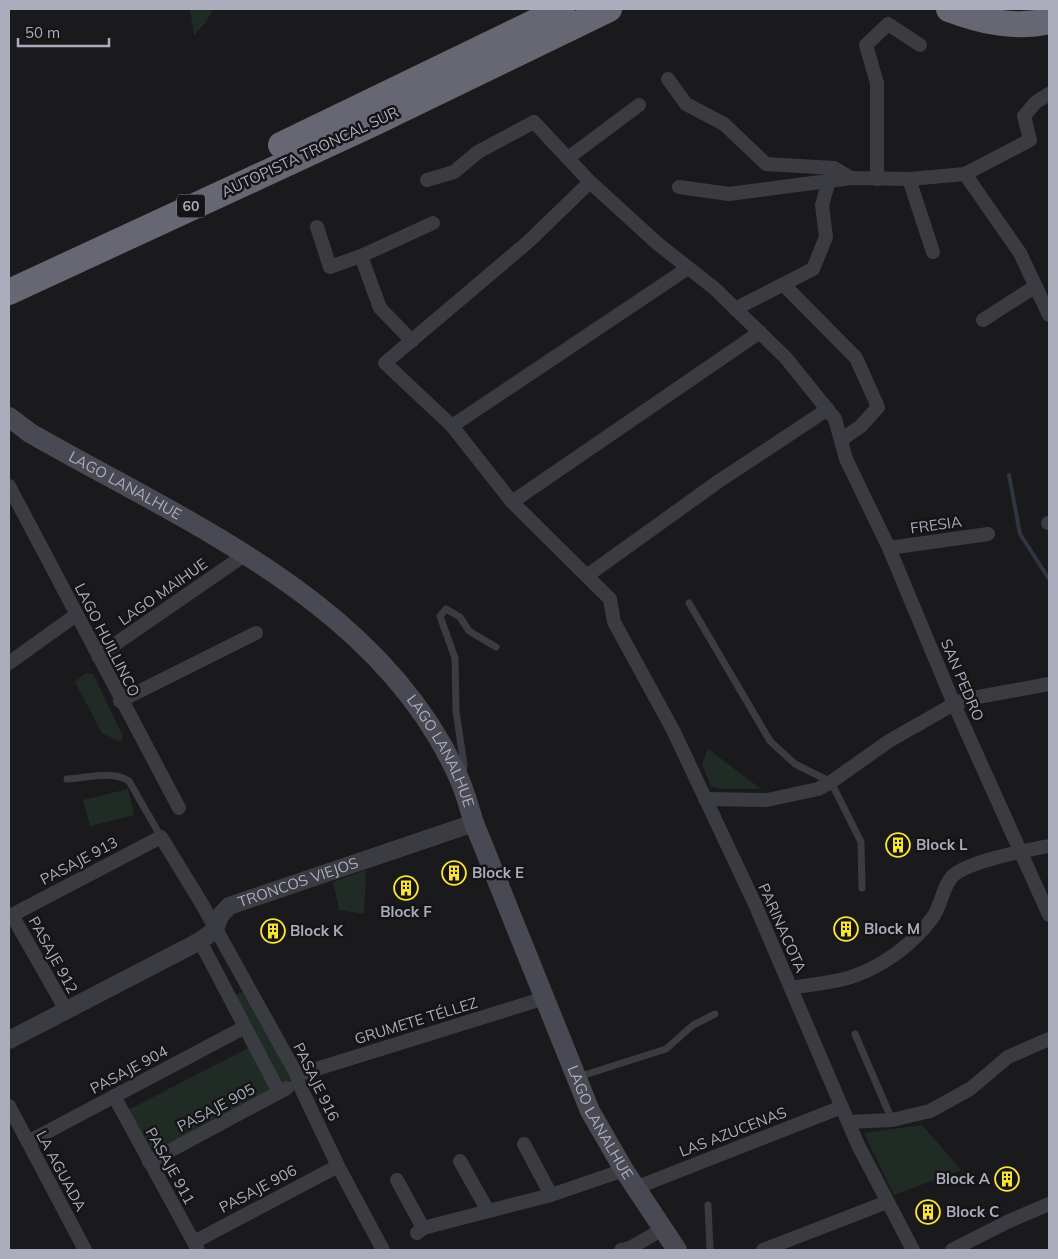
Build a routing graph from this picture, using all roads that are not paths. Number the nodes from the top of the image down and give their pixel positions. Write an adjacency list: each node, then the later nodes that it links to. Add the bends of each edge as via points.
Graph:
1 (519, 9): 11 (highway, via 492,30)
2 (609, 9): 5 (highway, AUTOPISTA TRONCAL SUR / 60)
3 (620, 9): 5 (highway)
4 (949, 9): 6 (highway, via 998,23)
5 (571, 16): 11 (highway, AUTOPISTA TRONCAL SUR / 60); 29 (highway, AUTOPISTA TRONCAL SUR / 60, via 374,123)
6 (1049, 21)
7 (920, 45): 15 (street, via 888,24 866,45 877,83)
8 (668, 79): 14 (street, via 686,104 724,124 766,164 834,168)
9 (1049, 94): 13 (street, via 1036,102 1024,116 1030,140)
10 (639, 105): 12 (street)
11 (330, 122): 26 (highway, AUTOPISTA TRONCAL SUR / 60)
12 (568, 158): 17 (street, SAN PEDRO, via 534,122 478,152 454,172); 19 (street, SAN PEDRO)
13 (965, 174): 16 (street); 28 (street, via 1020,253)
14 (851, 178): 15 (street); 18 (street)
15 (877, 179): 16 (street)
16 (909, 179): 23 (street)
17 (427, 180)
18 (829, 181): 20 (street, via 729,194); 27 (street, via 822,205 826,237 813,269)
19 (590, 182): 25 (street, SAN PEDRO); 34 (street, via 528,242)
20 (678, 187)
21 (433, 224): 24 (street)
22 (318, 227): 24 (street, via 330,266)
23 (933, 252)
24 (360, 256): 34 (street, via 380,308)
25 (688, 268): 30 (street, SAN PEDRO); 37 (street)
26 (9, 272)
27 (785, 286): 30 (street); 38 (street, via 856,358 878,407 861,426)
28 (1036, 286): 31 (street); 32 (street)
29 (9, 292)
30 (736, 308): 33 (street, SAN PEDRO)
31 (1049, 315)
32 (983, 320)
33 (760, 332): 35 (street, SAN PEDRO); 40 (street)
34 (412, 341): 37 (street, PARINACOTA, via 385,363)
35 (828, 409): 38 (street, SAN PEDRO, via 835,418); 44 (street, via 719,480)
36 (9, 417): 43 (main road, LAGO LANALHUE, via 30,433)
37 (452, 426): 40 (street, PARINACOTA)
38 (841, 440): 42 (street, SAN PEDRO, via 846,458)
39 (9, 486): 46 (street, LAGO HUILLINCO)
40 (512, 502): 44 (street, PARINACOTA)
41 (988, 534): 42 (street, FRESIA)
42 (888, 548): 53 (street, SAN PEDRO)
43 (246, 554): 49 (street, LAGO MAIHUE); 56 (main road, LAGO LANALHUE, via 304,594 378,661 426,720)
44 (588, 575): 57 (street, PARINACOTA, via 610,599 614,622 673,730)
45 (689, 602): 55 (lane, via 770,741 795,764)
46 (76, 615): 49 (street, LAGO HUILLINCO); 50 (street)
47 (256, 633): 52 (street)
48 (496, 647): 56 (lane, via 469,631 460,617 446,609 440,616 455,658 456,711 464,765)
49 (98, 656): 52 (street, LAGO HUILLINCO)
50 (9, 663)
51 (1049, 684): 53 (street)
52 (120, 701): 58 (street, LAGO HUILLINCO)
53 (954, 704): 55 (street, via 889,741); 62 (street, SAN PEDRO)
54 (67, 779): 60 (lane, via 115,774 123,777 129,781)
55 (831, 782): 57 (street, via 802,794 767,800); 63 (lane, via 861,842)
56 (461, 784): 59 (main road, LAGO LANALHUE)
57 (705, 798): 68 (street, PARINACOTA)
58 (179, 808)
59 (474, 823): 66 (street, TRONCOS VIEJOS, via 229,906 220,916); 69 (main road, LAGO LANALHUE)
60 (161, 837): 64 (street, PASAJE 913); 66 (street, PASAJE 916)
61 (1049, 846): 62 (street)
62 (1021, 852): 65 (street, SAN PEDRO); 68 (street, via 966,868 954,875 946,884 942,903 918,935 871,968 854,976)
63 (862, 888)
64 (12, 915): 70 (street, PASAJE 912)
65 (1049, 915)
66 (215, 930): 67 (street, TRONCOS VIEJOS); 76 (street, PASAJE 916)
67 (200, 941): 70 (street, TRONCOS VIEJOS); 72 (street)
68 (791, 988): 81 (street, PARINACOTA)
69 (545, 998): 76 (street, GRUMETE TÉLLEZ); 77 (main road, LAGO LANALHUE)
70 (66, 1010): 75 (street, TRONCOS VIEJOS)
71 (715, 1014): 77 (lane, via 693,1025 666,1049)
72 (245, 1027): 78 (street); 79 (street, PASAJE 904)
73 (855, 1034): 82 (lane)
74 (1049, 1039): 82 (street, via 1008,1057 970,1089 948,1102 930,1111)
75 (9, 1040)
76 (298, 1078): 78 (street, PASAJE 905); 88 (street, PASAJE 916)
77 (576, 1078): 89 (main road, LAGO LANALHUE, via 590,1111)
78 (279, 1092): 87 (street, PASAJE 905)
79 (114, 1096): 84 (street, PASAJE 904); 87 (street, PASAJE 911)
80 (9, 1106): 84 (street, LA AGUADA)
81 (842, 1107): 83 (street, PARINACOTA); 91 (street, LAS AZUCENAS)
82 (892, 1120): 83 (street)
83 (848, 1122): 93 (street, PARINACOTA)
84 (28, 1142): 100 (street, LA AGUADA)
85 (524, 1144): 92 (street)
86 (460, 1161): 96 (street)
87 (149, 1162): 98 (street, PASAJE 911)
88 (338, 1166): 98 (street, PASAJE 906); 99 (street, PASAJE 916)
89 (624, 1170): 91 (main road, LAGO LANALHUE); 92 (street)
90 (397, 1180): 96 (street, via 420,1231)
91 (635, 1188): 97 (main road, LAGO LANALHUE)
92 (551, 1195): 96 (street)
93 (887, 1202): 104 (street); 105 (street, PARINACOTA)
94 (1049, 1204): 106 (street)
95 (708, 1205): 103 (lane)
96 (488, 1211)
97 (663, 1229): 101 (street); 102 (main road, LAGO LANALHUE)
98 (196, 1246)
99 (380, 1249)
100 (85, 1250)
101 (621, 1250)
102 (677, 1250)
103 (710, 1250)
104 (763, 1250)
105 (913, 1250)
106 (952, 1250)

